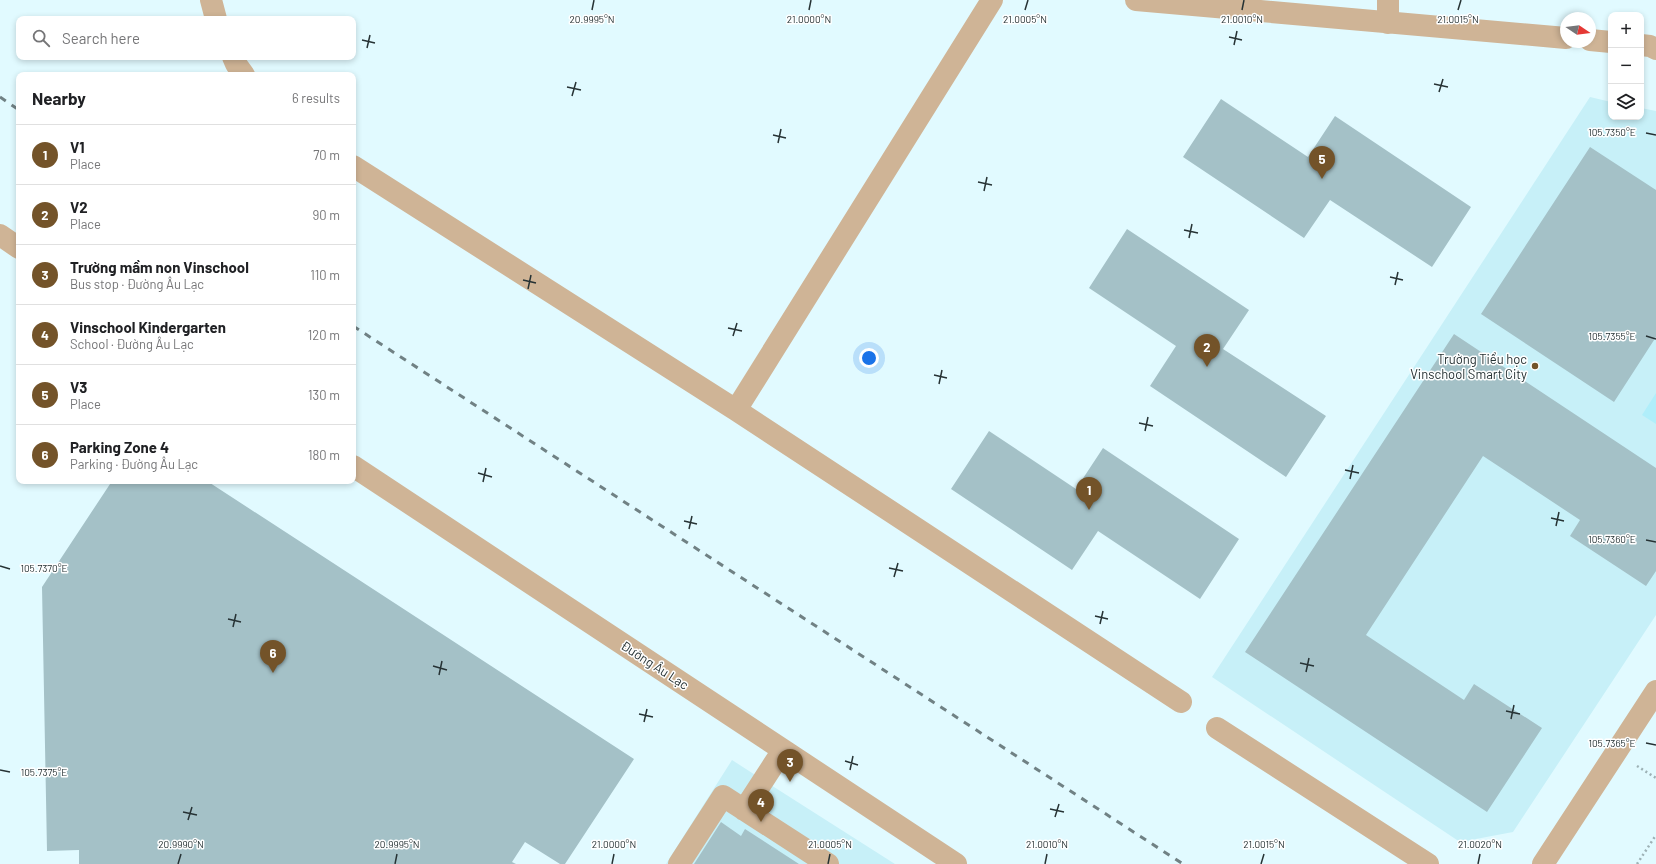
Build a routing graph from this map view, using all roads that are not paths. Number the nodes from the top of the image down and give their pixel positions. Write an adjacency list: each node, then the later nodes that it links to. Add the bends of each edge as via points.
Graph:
1 (212, 0): 5 (street)
2 (992, 0): 17 (street)
3 (1136, 0): 6 (street)
4 (1388, 0): 6 (street)
5 (215, 16)
6 (1388, 23): 7 (street)
7 (1560, 37)
8 (1596, 41): 9 (street)
9 (1608, 42)
10 (1644, 45): 11 (street)
11 (1656, 49)
12 (234, 60): 13 (street)
13 (242, 72)
14 (356, 168): 17 (street)
15 (0, 235): 16 (street)
16 (16, 246)
17 (736, 410): 20 (street)
18 (356, 468): 22 (street, Đường Âu Lạc)
19 (1656, 691): 28 (street)
20 (1181, 702)
21 (1217, 728): 24 (street)
22 (783, 750): 23 (street); 27 (street, Đường Âu Lạc)
23 (744, 810): 25 (street, via 723,796); 26 (street)
24 (1420, 859)
25 (679, 864)
26 (828, 864)
27 (956, 864)
28 (1543, 864)

